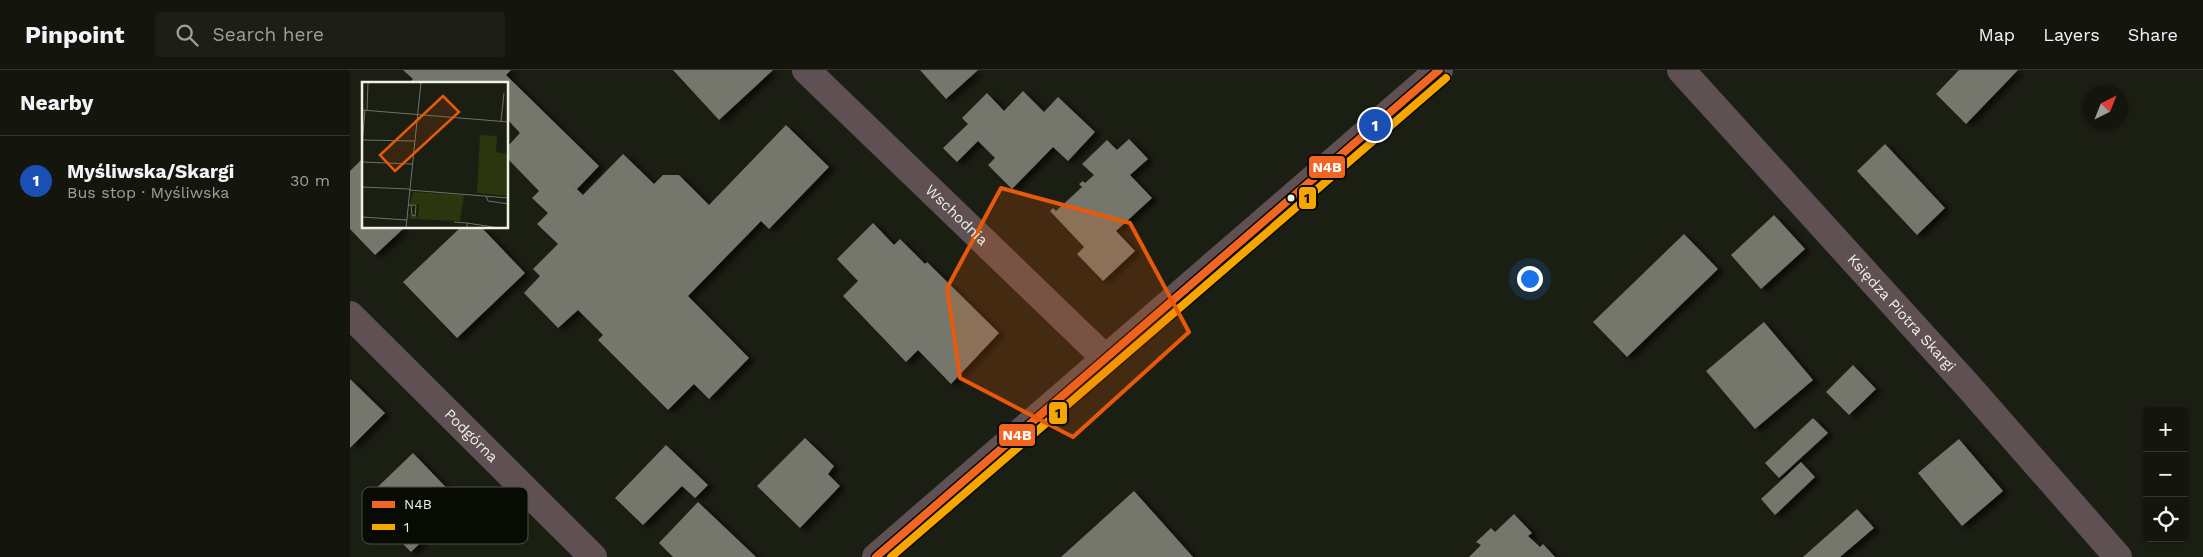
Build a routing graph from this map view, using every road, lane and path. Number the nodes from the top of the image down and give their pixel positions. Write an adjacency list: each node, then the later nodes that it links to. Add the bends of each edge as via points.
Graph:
1 (806, 70): 5 (street, Wschodnia)
2 (1439, 70): 5 (street)
3 (1681, 70): 10 (street, Księdza Piotra Skargi, via 1969,387)
4 (350, 316): 6 (street, Podgórna)
5 (1106, 359): 9 (street)
6 (522, 487)
7 (528, 493): 8 (street, Podgórna)
8 (593, 557)
9 (876, 557)
10 (2118, 557)

